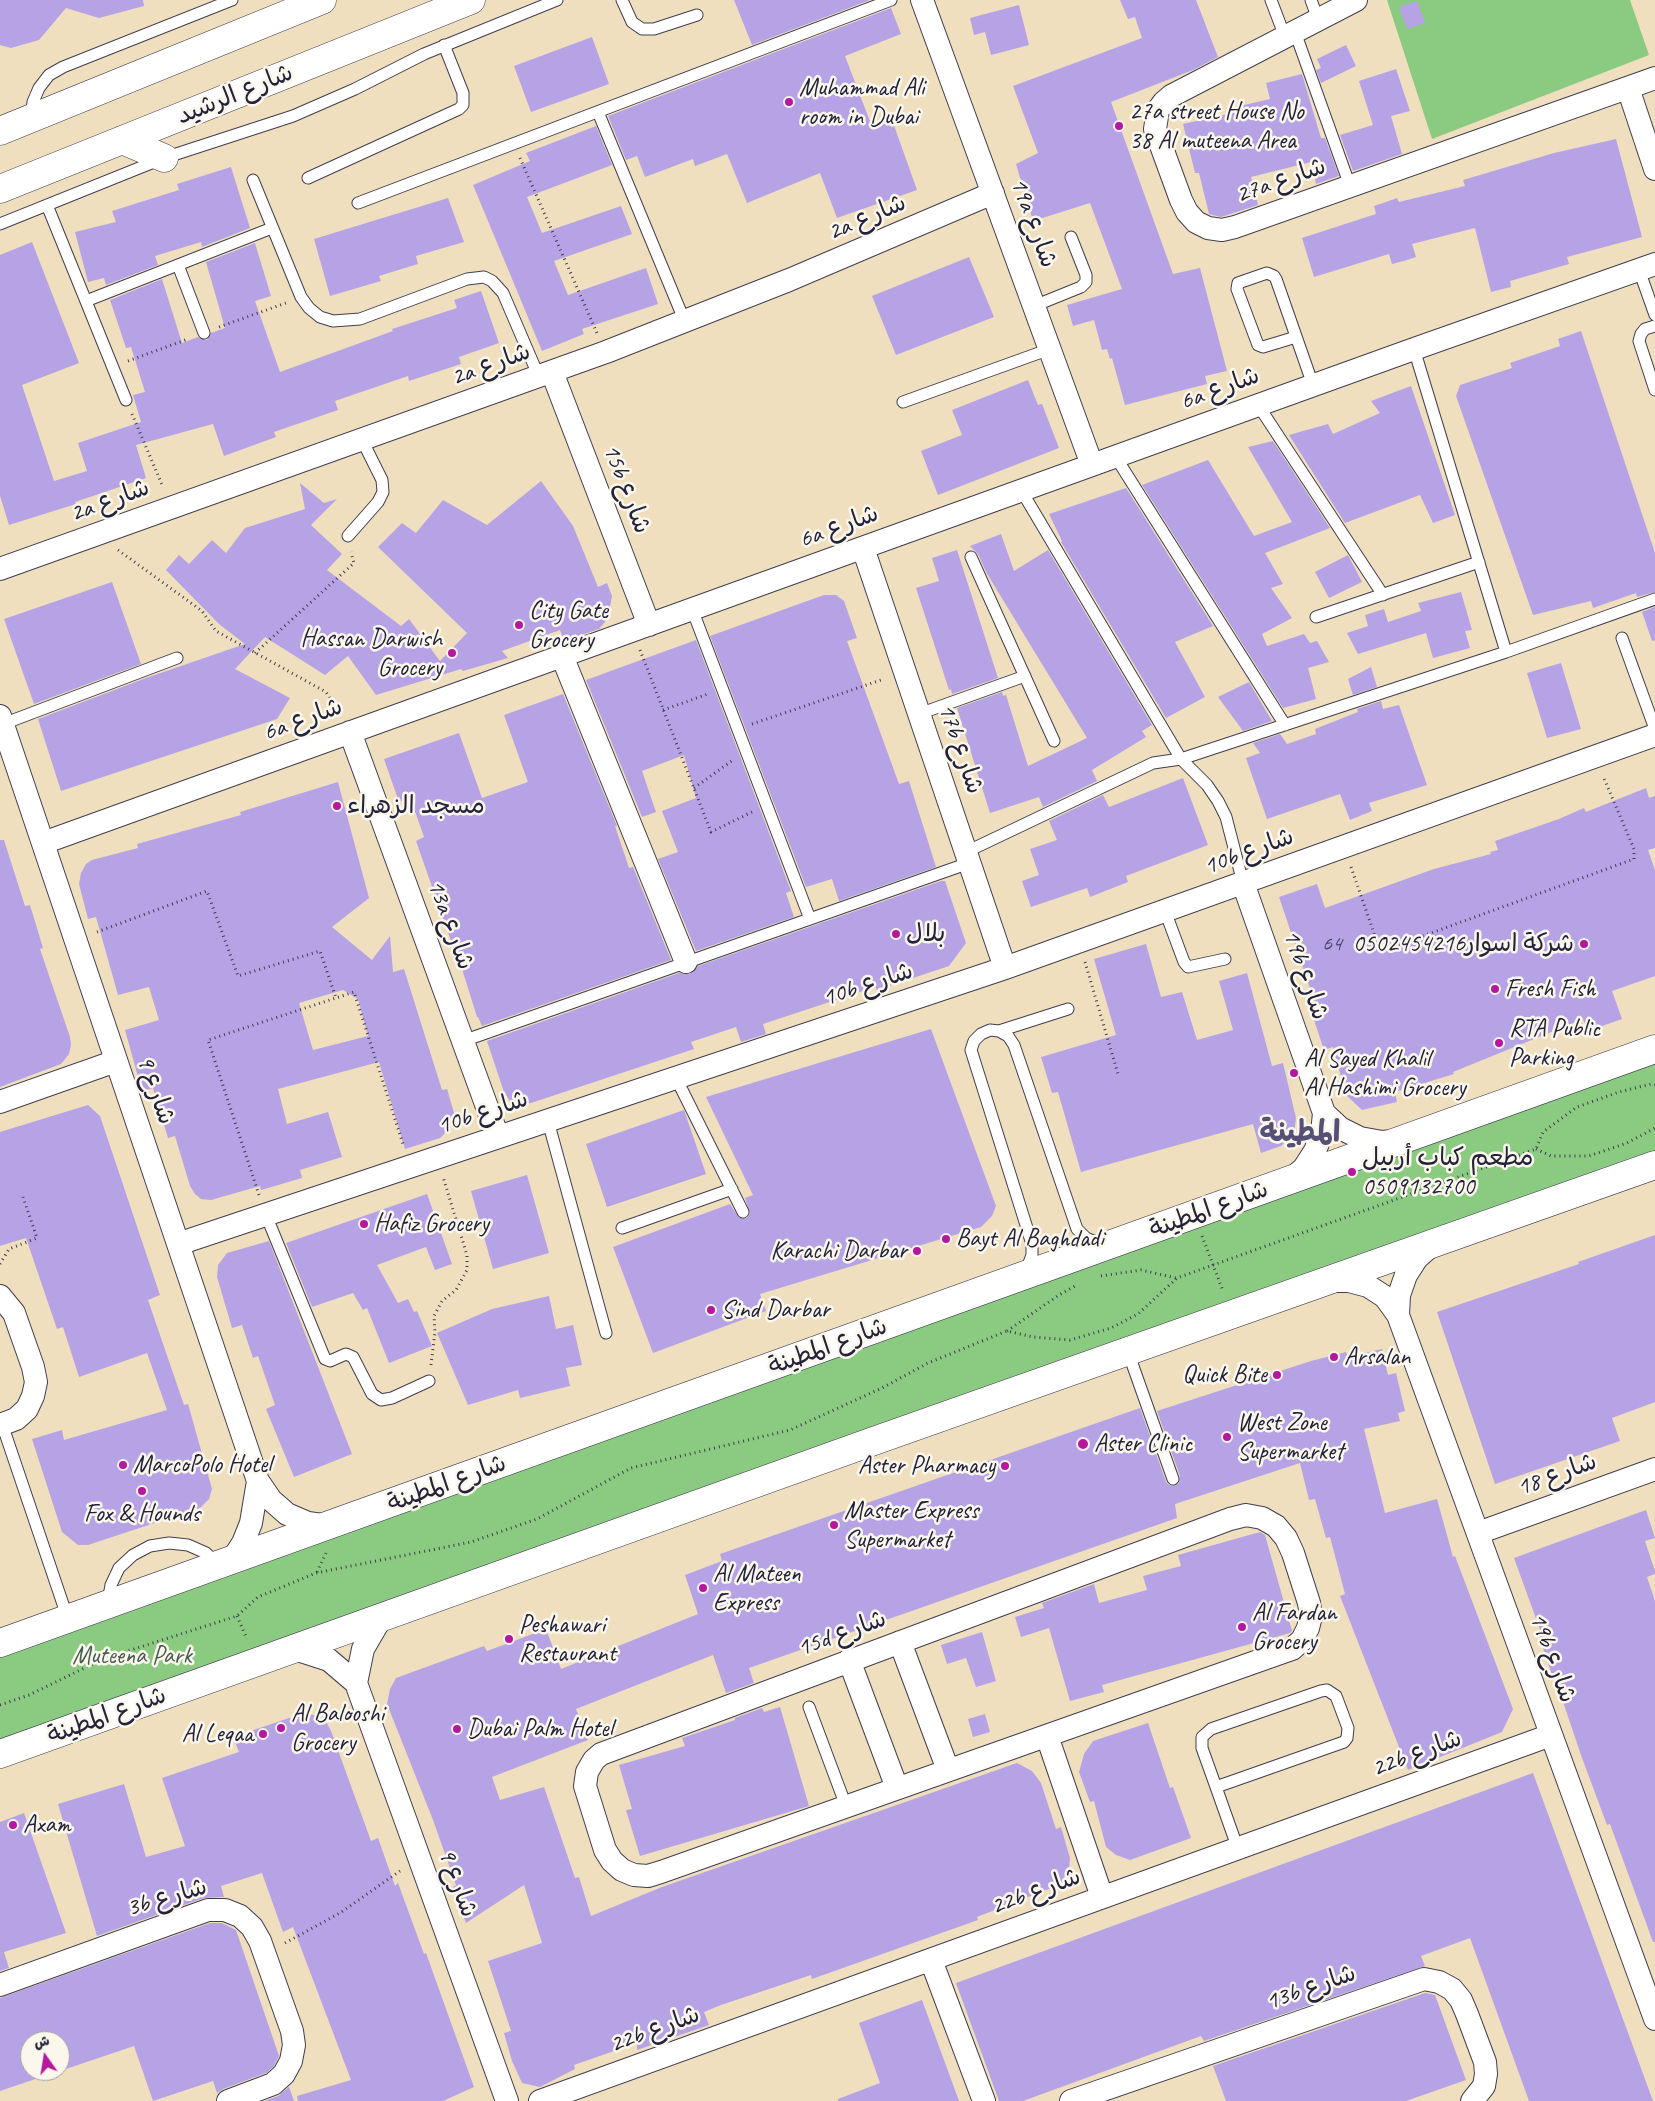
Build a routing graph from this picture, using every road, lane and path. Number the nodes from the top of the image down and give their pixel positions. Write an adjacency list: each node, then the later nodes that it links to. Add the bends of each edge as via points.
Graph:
1 (232, 0): 10 (lane)
2 (322, 0): 18 (street)
3 (471, 0): 19 (street, شارع الرشيد)
4 (557, 0): 14 (lane)
5 (622, 0): 12 (lane, via 632,22 642,30)
6 (890, 0): 17 (lane)
7 (922, 0): 27 (street, 19a شارع)
8 (1271, 0): 13 (lane)
9 (1356, 0): 11 (street, 27a شارع)
10 (219, 2): 18 (lane, via 49,75 33,102)
11 (1315, 10): 13 (street, 27a شارع)
12 (697, 15)
13 (1290, 34): 25 (lane); 25 (street, 27a شارع, via 1171,96 1158,110 1155,129 1181,200 1196,222 1222,230)
14 (444, 46): 21 (lane, via 293,116); 23 (lane, via 463,93 459,109)
15 (1655, 78): 16 (street, 27a شارع)
16 (1628, 88): 22 (street); 25 (street, 27a شارع)
17 (598, 112): 20 (lane); 38 (lane)
18 (10, 125)
19 (122, 140): 21 (street); 26 (street, شارع الرشيد)
20 (514, 144): 28 (lane); 44 (path)
21 (164, 158): 29 (lane)
22 (1655, 169)
23 (308, 178)
24 (253, 180): 31 (lane)
25 (1350, 186)
26 (0, 190)
27 (993, 194): 36 (street, 19a شارع); 38 (street, 2a شارع)
28 (358, 203)
29 (47, 205): 30 (lane); 35 (lane)
30 (0, 224)
31 (272, 228): 33 (lane); 45 (lane, via 301,297 315,312 333,321 360,318 476,277 492,281 503,294)
32 (1071, 237): 36 (lane, via 1086,282)
33 (178, 265): 35 (lane); 40 (lane)
34 (1647, 267): 37 (lane); 43 (street, 6a شارع)
35 (86, 301): 48 (lane)
36 (1034, 306): 42 (street, 19a شارع)
37 (1655, 315)
38 (685, 322): 44 (street, 2a شارع)
39 (1655, 326): 47 (lane, via 1645,329 1639,341)
40 (204, 333)
41 (1296, 337): 41 (lane, via 1274,276 1267,273 1238,283 1237,289 1258,345 1263,347); 46 (lane)
42 (1050, 349): 49 (lane); 53 (street, 19a شارع)
43 (1414, 349): 46 (street, 6a شارع); 60 (lane)
44 (606, 352): 45 (street, 2a شارع)
45 (546, 375): 51 (street, 2a شارع); 66 (street, 15b شارع)
46 (1313, 385): 50 (street, 6a شارع)
47 (1655, 390)
48 (126, 400): 55 (path)
49 (903, 402)
50 (1258, 405): 52 (street, 6a شارع); 62 (lane)
51 (362, 440): 55 (street, 2a شارع); 57 (lane, via 382,480 383,492)
52 (1115, 456): 53 (street, 6a شارع); 78 (lane)
53 (1092, 464): 54 (street, 6a شارع)
54 (1021, 490): 58 (street, 6a شارع); 86 (lane)
55 (172, 508): 56 (street, 2a شارع)
56 (98, 535): 61 (street, 2a شارع); 69 (path, via 202,611 216,631)
57 (348, 536): 69 (path, via 354,563)
58 (863, 548): 64 (street, 6a شارع); 72 (street, 17b شارع)
59 (970, 557): 73 (lane)
60 (1478, 562): 62 (lane); 68 (lane)
61 (0, 569)
62 (1383, 595): 65 (lane)
63 (1655, 599): 68 (lane)
64 (692, 609): 66 (street, 6a شارع); 74 (lane)
65 (1316, 617)
66 (641, 628): 70 (street, 6a شارع); 75 (path)
67 (1622, 638): 79 (lane)
68 (1506, 652): 78 (lane)
69 (255, 653): 81 (path, via 326,692)
70 (562, 656): 81 (street, 6a شارع); 98 (street)
71 (177, 658): 77 (lane)
72 (905, 672): 76 (street, 17b شارع); 80 (path)
73 (1024, 676): 76 (lane); 83 (lane)
74 (722, 689): 75 (path); 80 (lane)
75 (663, 710): 87 (path)
76 (919, 714): 91 (street, 17b شارع)
77 (1, 720): 89 (street, شارع 9)
78 (1285, 725): 86 (lane)
79 (1655, 728)
80 (738, 730): 84 (lane)
81 (350, 732): 89 (street, 6a شارع); 103 (street, 13a شارع)
82 (1655, 735): 85 (street, 10b شارع)
83 (1054, 741)
84 (746, 752): 87 (path); 88 (lane)
85 (1596, 756): 90 (street, 10b شارع); 90 (path, via 1634,849 1634,858 1390,948 1380,947 1376,939)
86 (1182, 759): 91 (lane, via 1153,763); 92 (lane, via 1218,801 1226,817)
87 (694, 788): 88 (path, via 711,832)
88 (766, 805): 94 (lane)
89 (43, 843): 95 (street, شارع 9)
90 (1344, 847): 92 (street, 10b شارع)
91 (967, 858): 94 (lane); 99 (street, 17b شارع)
92 (1244, 883): 93 (street, 10b شارع); 110 (street, 19b شارع)
93 (1165, 911): 96 (street, 10b شارع); 97 (lane, via 1188,967)
94 (810, 919): 98 (lane)
95 (75, 940): 100 (path, via 208,891 238,976 320,951); 105 (street, شارع 9)
96 (1079, 942): 99 (street, 10b شارع); 106 (path)
97 (1225, 959)
98 (686, 962): 103 (lane)
99 (1005, 968): 107 (street, 10b شارع)
100 (336, 998): 118 (path, via 354,992); 123 (path, via 208,1040)
101 (1068, 1009): 102 (lane)
102 (999, 1031): 128 (lane, via 1014,1045 1077,1229 1097,1244); 131 (lane, via 981,1034 971,1050 1032,1244 1031,1261)
103 (463, 1041): 113 (street, 13a شارع)
104 (1655, 1049): 114 (street, شارع المطينة)
105 (116, 1061): 109 (street); 126 (street, شارع 9)
106 (1118, 1074)
107 (676, 1078): 111 (street, 10b شارع); 120 (lane)
108 (1655, 1085): 115 (path, via 1619,1092 1577,1107 1543,1132)
109 (0, 1102)
110 (1324, 1113): 114 (street, 19b شارع, via 1340,1128 1360,1138 1382,1142); 119 (street, 19b شارع, via 1322,1133 1315,1151 1304,1168)
111 (548, 1121): 113 (street, 10b شارع); 140 (lane)
112 (1655, 1128): 115 (path, via 1627,1143 1589,1156 1551,1156)
113 (498, 1137): 116 (street, 10b شارع)
114 (1404, 1139): 119 (street, شارع المطينة)
115 (1536, 1149): 130 (path)
116 (437, 1158): 118 (street, 10b شارع); 142 (path, via 467,1255 467,1270 456,1290 442,1302 434,1316)
117 (1655, 1165): 127 (street, شارع المطينة)
118 (410, 1166): 123 (street, 10b شارع)
119 (1289, 1181): 124 (street, شارع المطينة)
120 (732, 1189): 122 (lane); 125 (lane)
121 (22, 1194): 129 (path, via 37,1238 9,1249)
122 (743, 1212)
123 (266, 1215): 126 (street, 10b شارع); 142 (lane, via 325,1359 330,1361 346,1354 353,1357 372,1394 381,1400)
124 (1194, 1215): 128 (street, شارع المطينة); 130 (path)
125 (622, 1228)
126 (178, 1244): 146 (street, شارع 9)
127 (1432, 1244): 134 (street, شارع المطينة); 137 (street, 19b شارع, via 1406,1275 1399,1294)
128 (1109, 1246): 131 (street, شارع المطينة)
129 (0, 1264)
130 (1214, 1265): 133 (path); 138 (path)
131 (1023, 1276): 147 (street, شارع المطينة)
132 (1092, 1278): 133 (path, via 1141,1270)
133 (1176, 1278): 139 (path, via 1138,1314 1111,1328 1070,1340)
134 (1329, 1281): 137 (street, 19b شارع, via 1350,1281 1368,1286 1385,1297); 138 (street, شارع المطينة)
135 (1084, 1282): 139 (path, via 1058,1295)
136 (0, 1296): 143 (street, via 14,1313 36,1382 34,1396 26,1409 16,1419)
137 (1398, 1315): 148 (street, 19b شارع)
138 (1231, 1316): 141 (street, شارع المطينة)
139 (1007, 1331): 158 (path, via 928,1363 790,1430 631,1468 537,1519 471,1542 316,1573 258,1597 237,1616 103,1659 29,1695)
140 (606, 1333)
141 (1128, 1352): 145 (lane); 151 (street, شارع المطينة)
142 (429, 1381)
143 (1, 1425): 152 (lane)
144 (1655, 1469): 148 (street, شارع 18)
145 (1173, 1479)
146 (258, 1481): 147 (street, شارع 9, via 271,1500 287,1514 308,1523); 149 (street, شارع 9, via 251,1523)
147 (330, 1526): 149 (street, شارع المطينة)
148 (1478, 1533): 160 (street, 19b شارع)
149 (226, 1563): 150 (street, شارع المطينة); 150 (lane, via 188,1545 169,1542 150,1546 119,1568)
150 (107, 1605): 152 (street, شارع المطينة)
151 (381, 1618): 155 (street, شارع المطينة); 157 (street, via 363,1649)
152 (68, 1619): 154 (street, شارع المطينة)
153 (900, 1642): 156 (street, 15d شارع); 161 (street, 15d شارع, via 1230,1519 1262,1518 1276,1526 1286,1538 1309,1603 1311,1616 1308,1628 1297,1644 1280,1654); 163 (street)
154 (0, 1643)
155 (295, 1649): 157 (street, شارع 9, via 329,1660); 162 (street, شارع المطينة)
156 (849, 1660): 165 (street); 166 (street, 15d شارع, via 602,1754 590,1766 585,1786 605,1850 622,1870 634,1875 648,1876)
157 (356, 1684): 168 (street, شارع 9)
158 (0, 1705)
159 (809, 1707): 166 (lane)
160 (1551, 1735): 167 (street, 22b شارع); 172 (street, 19b شارع)
161 (1047, 1736): 163 (street, 15d شارع); 169 (street)
162 (0, 1754)
163 (948, 1770): 165 (street, 15d شارع)
164 (1216, 1787): 164 (lane, via 1201,1742 1206,1732 1321,1691 1327,1690 1336,1696 1348,1728 1344,1742); 167 (lane)
165 (898, 1788): 166 (street, 15d شارع)
166 (846, 1806)
167 (1238, 1849): 169 (street, 22b شارع)
168 (419, 1858): 170 (path, via 340,1913); 176 (street, شارع 9)
169 (1102, 1898): 171 (street, 22b شارع)
170 (265, 1955): 173 (street, 3b شارع, via 252,1927 240,1916 225,1910 208,1910); 175 (street, 3b شارع, via 292,2031 291,2060 284,2074 273,2084)
171 (931, 1960): 177 (street, 22b شارع); 178 (street)
172 (1649, 1983): 174 (street, 19b شارع)
173 (0, 1985)
174 (1655, 2019)
175 (228, 2101)
176 (507, 2101)
177 (540, 2101)
178 (984, 2101)
179 (1071, 2101): 180 (street, 13b شارع, via 1424,1979 1452,1989 1467,2014 1486,2074 1484,2086)
180 (1472, 2101)

